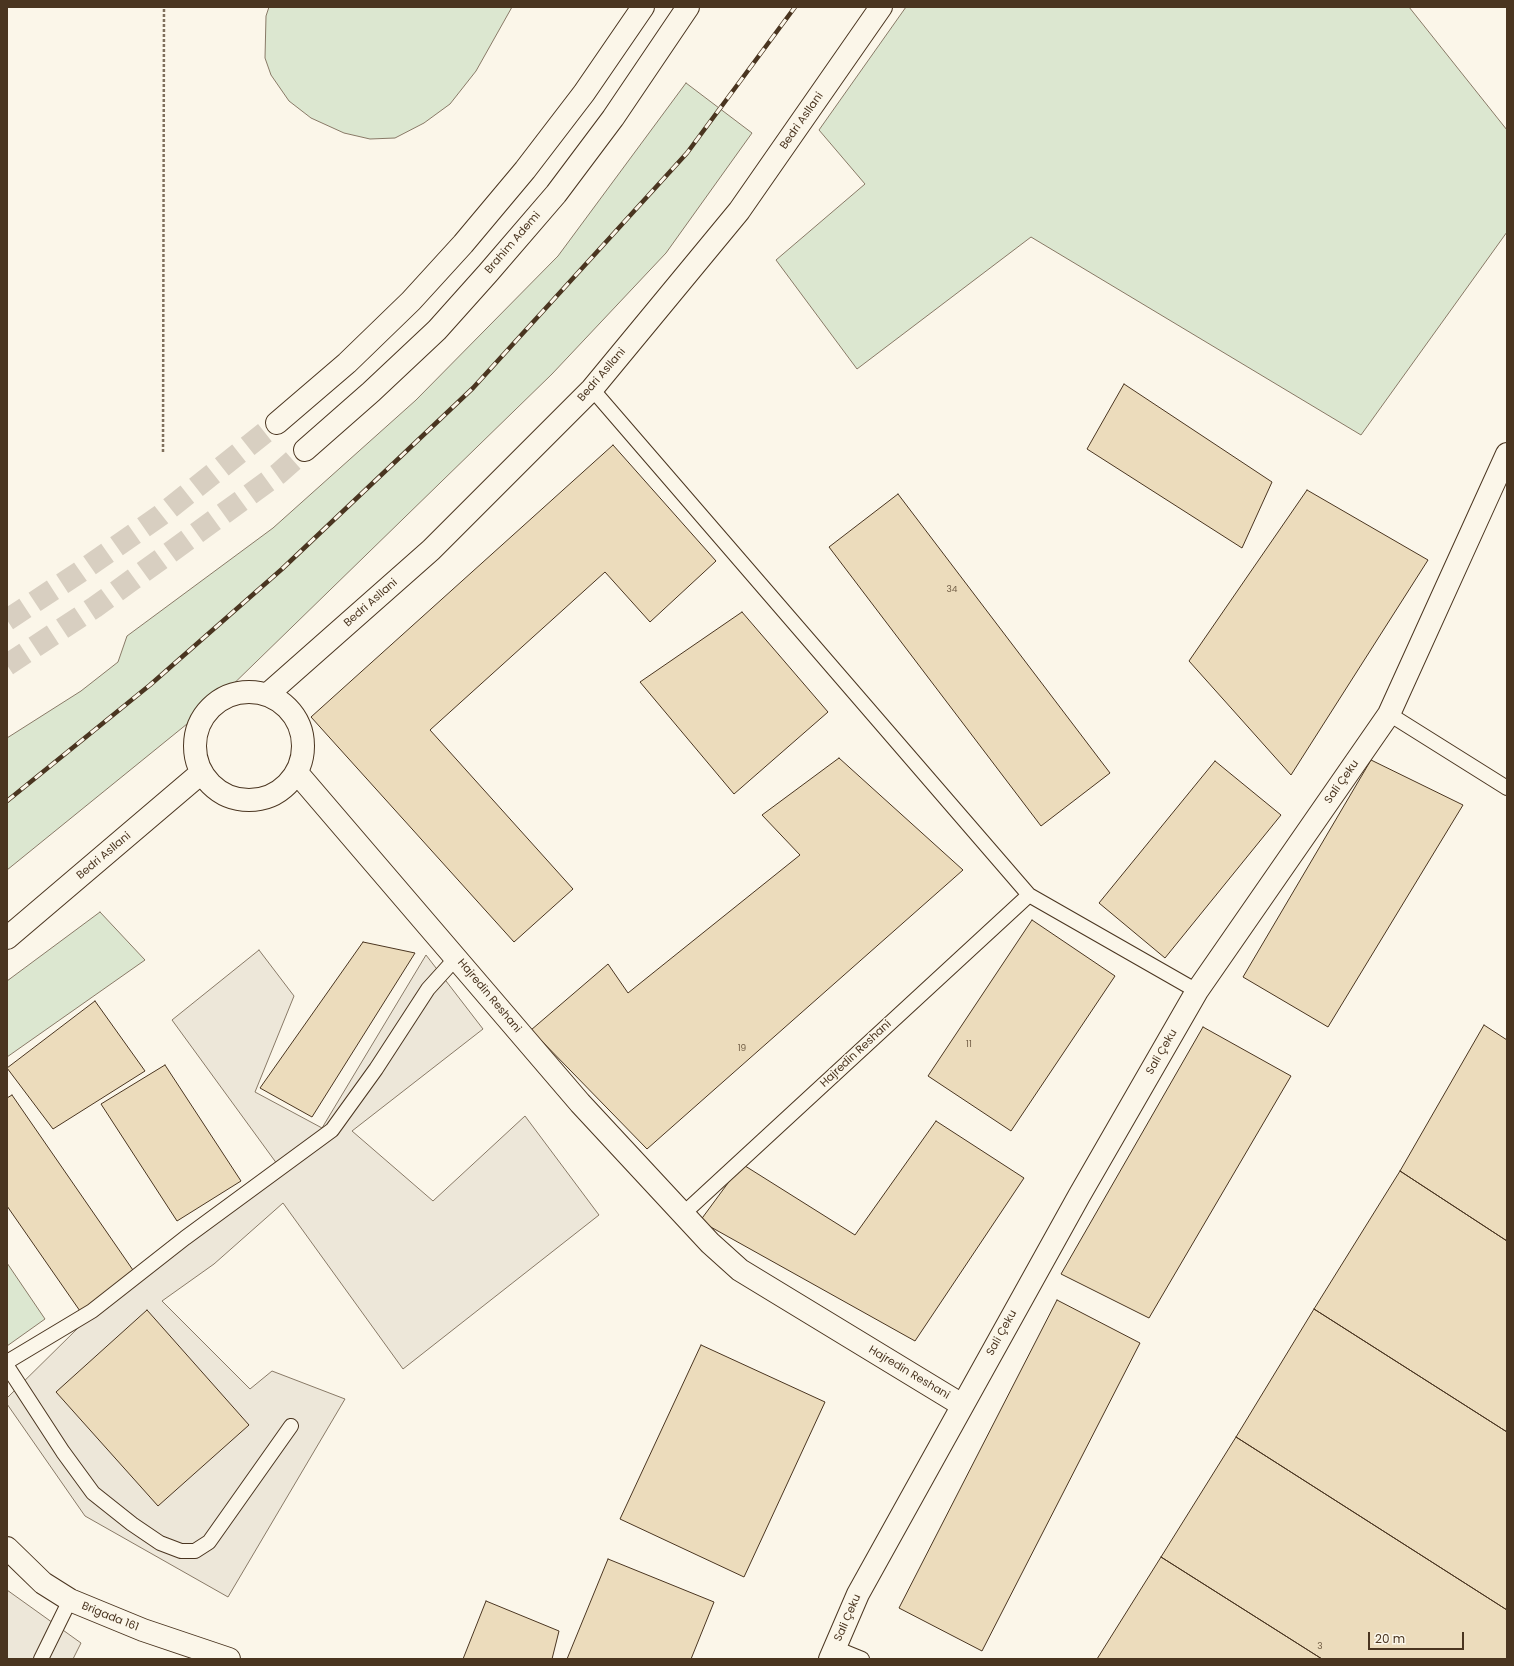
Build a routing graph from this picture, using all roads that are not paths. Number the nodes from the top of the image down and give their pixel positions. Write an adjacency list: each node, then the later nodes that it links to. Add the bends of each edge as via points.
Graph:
1 (643, 7): 5 (street, via 584,93 463,244 411,301 347,363)
2 (688, 7): 6 (street, Brahim Ademi, via 608,124 556,194 488,273 437,330)
3 (881, 7): 4 (street, Bedri Asllani, via 739,211)
4 (592, 389): 8 (street, Bedri Asllani, via 431,550); 13 (lane)
5 (276, 423)
6 (305, 450)
7 (1507, 454): 9 (street, Sali Çeku)
8 (268, 694): 10 (street, via 249,691 230,694 214,704 202,718 195,736 195,755); 11 (street, via 284,703 296,718 303,735 303,754)
9 (1389, 714): 12 (lane); 16 (street, Sali Çeku)
10 (201, 773): 11 (street, via 214,788 231,798 250,801 269,797 285,787); 14 (street, Bedri Asllani)
11 (298, 774): 15 (street, Hajredin Reshani)
12 (1507, 788)
13 (1029, 895): 16 (lane); 17 (lane, Hajredin Reshani)
14 (7, 938)
15 (456, 958): 17 (street, Hajredin Reshani, via 580,1103); 18 (lane, via 428,989 376,1069 332,1130 185,1238 92,1311)
16 (1197, 991): 20 (street, Sali Çeku)
17 (683, 1214): 20 (street, Hajredin Reshani, via 740,1270)
18 (7, 1362)
19 (7, 1366): 21 (lane, via 93,1493 160,1543 181,1551 195,1551 209,1542)
20 (962, 1405): 24 (street, Sali Çeku, via 858,1594)
21 (291, 1426)
22 (7, 1548): 23 (street, Brigada 161, via 43,1583)
23 (70, 1600): 25 (lane); 26 (street, Brigada 161, via 150,1632)
24 (832, 1654): 27 (lane)
25 (41, 1659)
26 (229, 1659)
27 (862, 1659)

